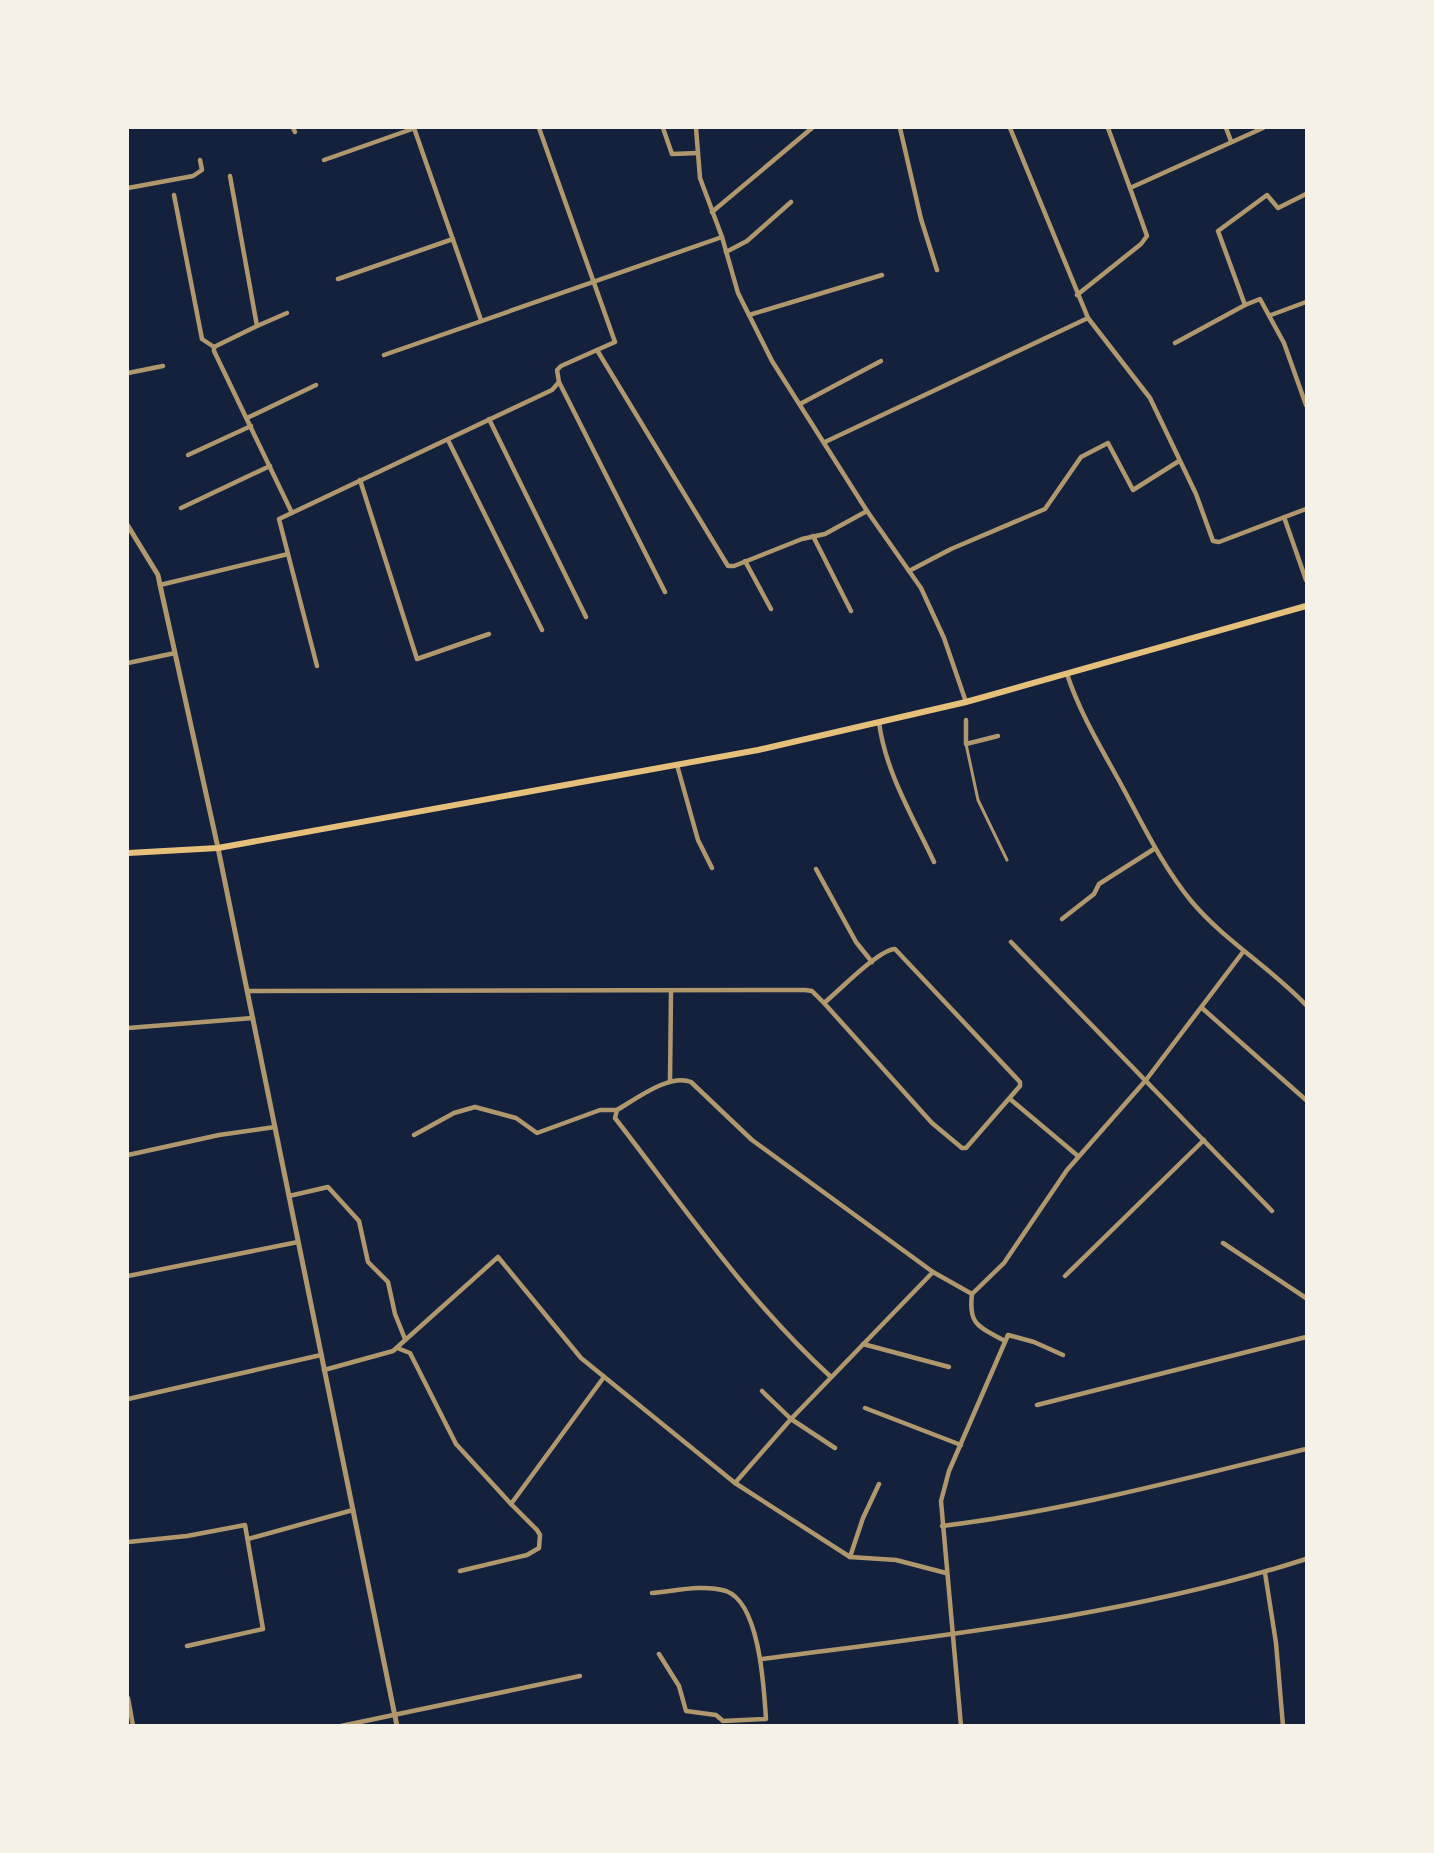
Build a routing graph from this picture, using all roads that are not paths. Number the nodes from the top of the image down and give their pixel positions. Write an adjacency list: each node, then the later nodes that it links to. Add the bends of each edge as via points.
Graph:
1 (415, 128): 14 (street); 23 (street)
2 (539, 128): 28 (street)
3 (663, 128): 12 (street, via 672,154)
4 (696, 128): 12 (street)
5 (812, 128): 21 (street)
6 (900, 128): 25 (street)
7 (1010, 128): 29 (street)
8 (1108, 128): 17 (street)
9 (1226, 128): 11 (street)
10 (1263, 128): 11 (street)
11 (1231, 141): 17 (street)
12 (698, 153): 21 (street, via 700,178)
13 (200, 160): 16 (street, via 202,170 193,176)
14 (324, 160)
15 (230, 176): 37 (street)
16 (128, 188)
17 (1130, 188): 29 (street, via 1147,236)
18 (1306, 194): 31 (street, via 1278,208 1268,195 1218,231)
19 (174, 195): 39 (street, via 202,339)
20 (791, 202): 24 (street, via 747,241)
21 (712, 212): 22 (street)
22 (722, 237): 24 (street); 28 (street)
23 (453, 239): 27 (street); 36 (street)
24 (726, 252): 33 (street)
25 (936, 270)
26 (882, 275): 33 (street)
27 (338, 279)
28 (593, 281): 36 (street); 40 (street, via 615,342)
29 (1077, 295): 35 (street)
30 (1306, 302): 34 (street)
31 (1245, 305): 34 (street, via 1260,299); 38 (street)
32 (287, 313): 37 (street)
33 (749, 315): 47 (street, via 772,362)
34 (1271, 315): 48 (street)
35 (1088, 318): 53 (street); 55 (street, via 1150,398)
36 (481, 320): 41 (street)
37 (257, 326): 39 (street)
38 (1175, 343)
39 (214, 347): 49 (street)
40 (597, 350): 45 (street, via 561,366 557,370); 66 (street, via 728,566)
41 (384, 355)
42 (881, 362): 47 (street)
43 (163, 366): 44 (street)
44 (128, 373)
45 (559, 382): 50 (street, via 552,390); 70 (street)
46 (316, 385): 49 (street)
47 (800, 404): 53 (street)
48 (1306, 405)
49 (247, 418): 51 (street)
50 (489, 419): 52 (street); 74 (street)
51 (251, 426): 54 (street); 56 (street)
52 (448, 440): 57 (street); 75 (street)
53 (825, 442): 60 (street)
54 (188, 455)
55 (1179, 461): 62 (street, via 1196,494 1212,541 1219,542); 67 (street, via 1133,490 1108,442 1081,457 1046,509)
56 (270, 466): 58 (street); 61 (street)
57 (360, 480): 61 (street); 76 (street, via 417,658)
58 (181, 508)
59 (1306, 509): 62 (street)
60 (867, 511): 64 (street, via 825,534); 67 (street)
61 (292, 513): 65 (street, via 279,519)
62 (1284, 517): 68 (street)
63 (128, 526): 69 (street, via 158,575)
64 (813, 536): 66 (street); 73 (street)
65 (288, 555): 69 (street); 79 (street)
66 (745, 561): 72 (street)
67 (909, 571): 81 (street, via 944,638)
68 (1306, 580)
69 (160, 585): 77 (street)
70 (665, 592)
71 (1306, 606): 80 (main road)
72 (771, 609)
73 (851, 611)
74 (586, 616)
75 (542, 630)
76 (489, 634)
77 (175, 653): 78 (street); 87 (street)
78 (128, 663)
79 (317, 666)
80 (1067, 674): 81 (main road); 88 (street, via 1080,708)
81 (966, 702): 83 (main road)
82 (966, 720): 85 (street)
83 (879, 722): 86 (main road); 91 (street, via 881,740 898,785)
84 (998, 736): 85 (street)
85 (966, 744): 90 (street, via 978,800)
86 (677, 765): 87 (main road); 92 (street, via 698,840)
87 (218, 848): 89 (main road); 98 (street)
88 (1154, 849): 94 (street, via 1100,884 1094,894); 96 (street, via 1191,901)
89 (128, 853)
90 (1007, 860)
91 (934, 862)
92 (712, 868)
93 (816, 869): 97 (street, via 856,942)
94 (1062, 920)
95 (1011, 942): 105 (street)
96 (1243, 952): 101 (street, via 1284,982); 102 (street)
97 (872, 962): 100 (street); 107 (street, via 890,949 899,951 1020,1082)
98 (247, 991): 99 (street); 103 (street)
99 (671, 992): 100 (street, via 805,990 812,991); 106 (street)
100 (824, 1003): 107 (street, via 932,1123 962,1148)
101 (1306, 1005)
102 (1202, 1008): 105 (street); 108 (street)
103 (253, 1018): 104 (street); 110 (street)
104 (128, 1028)
105 (1146, 1080): 112 (street); 114 (street)
106 (670, 1081): 109 (street); 119 (street, via 691,1082 752,1140)
107 (1010, 1100): 114 (street)
108 (1306, 1100)
109 (617, 1110): 111 (street, via 600,1110 537,1133 516,1118 475,1107 454,1113); 134 (street, via 615,1118 706,1236 789,1339)
110 (275, 1127): 113 (street); 115 (street)
111 (414, 1135)
112 (1204, 1140): 116 (street); 121 (street)
113 (128, 1155)
114 (1078, 1156): 122 (street, via 1004,1263)
115 (289, 1196): 117 (street); 125 (street, via 328,1187 359,1221 368,1262 388,1282)
116 (1272, 1211)
117 (298, 1242): 120 (street); 129 (street)
118 (1223, 1243): 123 (street)
119 (933, 1272): 122 (street); 127 (street)
120 (128, 1276)
121 (1065, 1276)
122 (972, 1294): 126 (street, via 971,1316 977,1326)
123 (1306, 1298)
124 (1306, 1337): 137 (street)
125 (405, 1339): 128 (street); 133 (street, via 498,1257 581,1358)
126 (1005, 1341): 130 (street, via 1010,1335); 140 (street)
127 (863, 1344): 131 (street); 134 (street)
128 (397, 1348): 132 (street, via 387,1355); 145 (street, via 410,1353 462,1453)
129 (321, 1355): 132 (street); 136 (street)
130 (1063, 1355)
131 (949, 1367)
132 (324, 1370): 146 (street)
133 (604, 1377): 143 (street); 145 (street)
134 (831, 1377): 139 (street)
135 (762, 1391): 139 (street)
136 (128, 1399)
137 (1037, 1405)
138 (865, 1408): 140 (street)
139 (791, 1419): 141 (street); 143 (street)
140 (961, 1445): 147 (street, via 943,1488)
141 (835, 1448)
142 (1306, 1449): 147 (street, via 1082,1503)
143 (735, 1483): 150 (street)
144 (879, 1484): 150 (street)
145 (511, 1504): 152 (street, via 537,1530 539,1548 527,1555)
146 (353, 1509): 148 (street); 162 (street)
147 (942, 1526): 153 (street)
148 (248, 1539): 149 (street, via 245,1525); 157 (street, via 263,1629)
149 (128, 1542)
150 (850, 1557): 153 (street, via 896,1560)
151 (1306, 1559): 154 (street)
152 (460, 1571)
153 (946, 1573): 156 (street)
154 (1265, 1573): 156 (street, via 1151,1602); 167 (street)
155 (652, 1593): 159 (street, via 698,1588 727,1591 741,1605)
156 (953, 1636): 159 (street); 166 (street)
157 (187, 1646)
158 (658, 1654): 159 (street, via 679,1686 683,1709 716,1715 723,1721 766,1719)
159 (762, 1659)
160 (580, 1676): 162 (street)
161 (128, 1698): 163 (street)
162 (395, 1713): 164 (street); 165 (street)
163 (133, 1725)
164 (341, 1725)
165 (397, 1725)
166 (961, 1725)
167 (1283, 1725)

